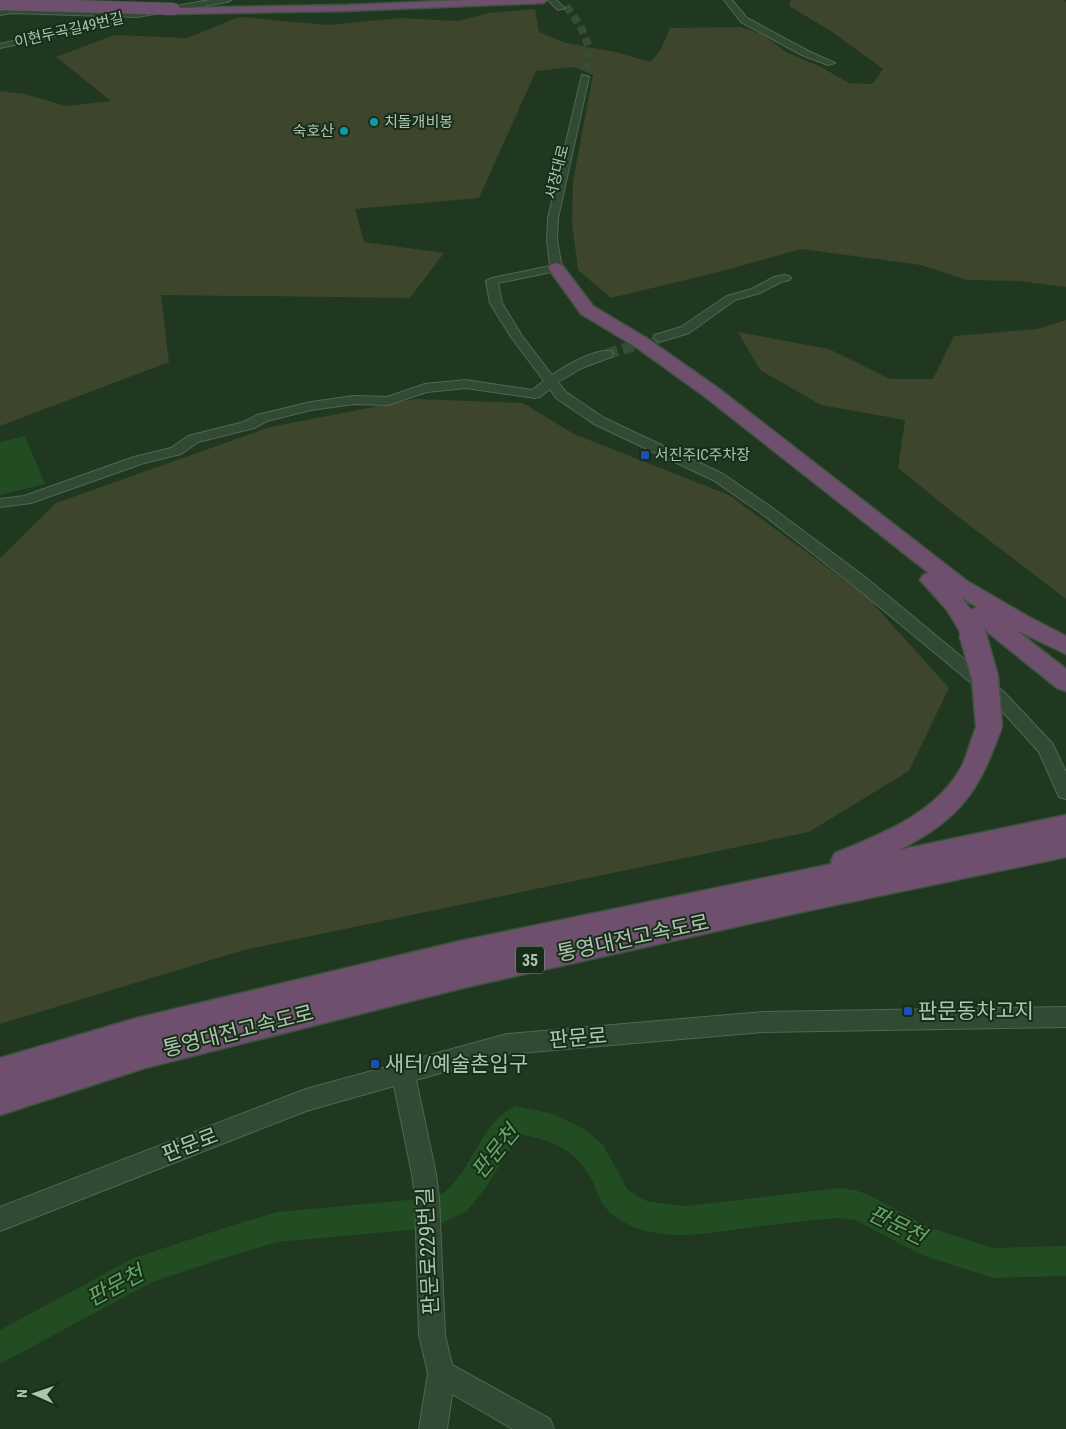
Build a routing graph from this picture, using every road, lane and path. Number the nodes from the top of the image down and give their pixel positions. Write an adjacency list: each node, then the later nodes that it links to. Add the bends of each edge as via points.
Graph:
1 (227, 0): 10 (street)
2 (484, 0): 8 (highway)
3 (542, 0): 8 (highway, via 356,8)
4 (552, 0): 5 (street, via 564,7)
5 (558, 0)
6 (728, 0): 12 (street, via 744,20 805,53)
7 (0, 6): 8 (highway, bridge)
8 (170, 10)
9 (0, 13): 10 (street)
10 (137, 15): 11 (street, 이현두곡길49번길)
11 (0, 46)
12 (831, 63)
13 (581, 77): 14 (street, 서장대로, via 545,219)
14 (552, 268): 18 (street, via 492,281 496,303); 20 (highway, via 581,311 622,348); 21 (highway, via 587,310 642,343 710,392)
15 (785, 278): 16 (street, via 731,298 685,330)
16 (659, 338)
17 (607, 354): 18 (street, via 574,366)
18 (550, 381): 19 (street, via 535,394 466,384 425,388 388,401 354,400 311,406 193,439 176,451 139,460 34,497); 25 (street, via 562,395 598,421 718,477 859,581 998,696 1046,748)
19 (0, 503)
20 (910, 561): 24 (highway); 28 (highway, bridge, via 956,606 972,632 982,658 990,695 990,726 973,771 952,800 920,826 888,844)
21 (958, 586): 22 (highway); 23 (highway)
22 (1066, 646)
23 (1066, 670)
24 (1066, 682)
25 (1066, 792)
26 (1066, 826): 28 (highway, 통영대전고속도로 / 35)
27 (1066, 846): 32 (highway, 통영대전고속도로 / 35, via 467,974 145,1054)
28 (762, 890): 30 (highway, 통영대전고속도로 / 35, via 441,958 137,1032)
29 (1066, 1016): 31 (street, 판문로, via 743,1024 507,1044)
30 (0, 1073)
31 (403, 1074): 33 (street, 판문로, via 306,1100); 34 (street, 판문로229번길, via 424,1174 432,1335)
32 (0, 1098)
33 (0, 1219)
34 (441, 1374): 35 (street, 판문로229번길); 36 (street)
35 (433, 1429)
36 (540, 1429)

